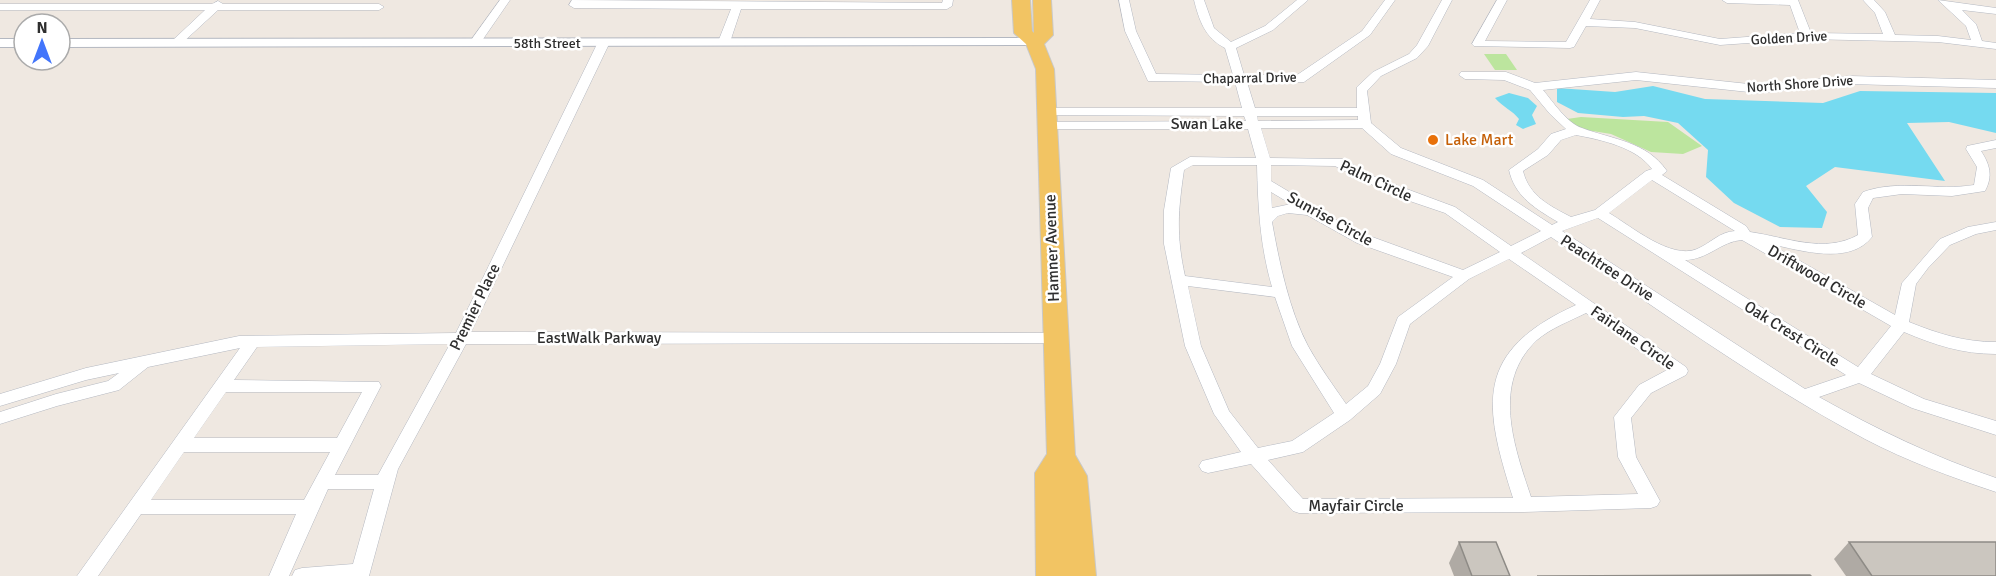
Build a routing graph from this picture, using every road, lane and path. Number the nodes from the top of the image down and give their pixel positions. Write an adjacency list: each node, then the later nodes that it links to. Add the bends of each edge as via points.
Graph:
1 (9, 0): 23 (street)
2 (505, 0): 34 (street)
3 (577, 0): 22 (street, via 574,5)
4 (1021, 0): 31 (main road, Hamner Avenue, via 1023,33)
5 (1042, 0): 31 (main road, via 1044,35)
6 (1124, 0): 39 (street, Chaparral Drive, via 1132,38 1152,78)
7 (1199, 0): 36 (street, via 1204,22 1219,42)
8 (1303, 0): 36 (street, via 1282,20 1248,41)
9 (1390, 0): 39 (street, Chaparral Drive, via 1366,33 1300,79)
10 (1447, 0): 43 (street, via 1413,56 1377,74 1361,90)
11 (1502, 0): 26 (street, via 1478,44 1570,45)
12 (1595, 0): 26 (street)
13 (1727, 0): 15 (street)
14 (1868, 0): 28 (street, via 1880,12)
15 (1793, 1): 27 (street)
16 (833, 3): 17 (street); 22 (street)
17 (948, 3)
18 (1947, 3): 25 (street); 35 (street, via 1971,24)
19 (112, 4): 20 (street); 23 (street)
20 (218, 4): 21 (street); 33 (street)
21 (327, 4): 24 (street)
22 (737, 6): 30 (street)
23 (0, 7)
24 (379, 7)
25 (1989, 7)
26 (1583, 23): 27 (street, Golden Drive, via 1635,25 1720,42)
27 (1806, 36): 28 (street, Golden Drive)
28 (1890, 37): 35 (street, Golden Drive)
29 (604, 42): 30 (street, 58th Street); 34 (street, 58th Street); 64 (street, Premier Place)
30 (724, 42): 31 (street, 58th Street)
31 (1034, 42): 44 (main road, Hamner Avenue, via 1045,69)
32 (72, 43): 33 (street, 58th Street)
33 (176, 43): 34 (street, 58th Street)
34 (475, 43)
35 (1977, 43): 37 (street, Golden Drive)
36 (1230, 46): 39 (street)
37 (1996, 46)
38 (1465, 75): 41 (street, via 1506,76)
39 (1240, 79): 42 (street)
40 (1996, 84): 41 (street, North Shore Drive, via 1850,80 1758,89 1636,76)
41 (1534, 87): 45 (street)
42 (1252, 118): 43 (street, Swan Lake); 44 (street, Swan Lake); 47 (street)
43 (1364, 118): 55 (street, Peachtree Drive, via 1396,151 1478,183)
44 (1047, 119): 65 (main road, Hamner Avenue)
45 (1576, 131): 48 (street, via 1603,137 1655,160 1660,171); 53 (street, via 1562,133 1516,170 1523,191)
46 (1996, 144): 56 (street, via 1972,149 1983,161 1985,175 1980,188 1951,192 1890,190 1865,197 1861,203 1865,237 1856,244 1841,248 1796,246)
47 (1264, 161): 49 (street); 57 (street, Palm Circle, via 1338,162 1400,194 1450,210); 60 (street, Palm Circle, via 1190,161 1178,168 1171,210)
48 (1651, 174): 51 (street); 56 (street, Driftwood Circle, via 1741,229)
49 (1264, 183): 50 (street, Sunrise Circle); 52 (street)
50 (1313, 213): 52 (street, via 1286,208 1273,211); 59 (street, Sunrise Circle, via 1374,246)
51 (1600, 213): 53 (street); 58 (street, Oak Crest Circle)
52 (1265, 221): 61 (street)
53 (1569, 222): 55 (street)
54 (1996, 226): 63 (street, via 1973,230 1946,242 1923,265 1909,283)
55 (1552, 232): 57 (street); 71 (street, Peachtree Drive)
56 (1747, 237): 58 (street, via 1729,236 1698,254); 63 (street, Driftwood Circle)
57 (1510, 252): 59 (street); 62 (street, Fairlane Circle)
58 (1666, 254): 69 (street, Oak Crest Circle)
59 (1464, 276): 73 (street, via 1403,321 1374,390)
60 (1177, 280): 61 (street); 79 (street, Mayfair Circle, via 1193,346 1222,414)
61 (1281, 293): 73 (street, via 1300,346)
62 (1588, 306): 85 (street, Fairlane Circle, via 1680,371 1645,389 1622,417 1627,457); 86 (street, via 1532,336 1513,356 1505,378 1499,403 1503,436)
63 (1901, 325): 67 (street, Driftwood Circle, via 1943,342); 69 (street)
64 (461, 338): 65 (street, EastWalk Parkway); 66 (street, EastWalk Parkway); 82 (street, Premier Place, via 388,469)
65 (1056, 339): 78 (main road, Hamner Avenue)
66 (253, 341): 68 (street, EastWalk Parkway); 70 (street)
67 (1996, 348)
68 (145, 363): 72 (street, EastWalk Parkway, via 86,374); 74 (street, EastWalk Parkway, via 113,386)
69 (1860, 376): 71 (street); 75 (street, Oak Crest Circle, via 1918,404)
70 (221, 386): 76 (street); 77 (street, via 373,386)
71 (1803, 396): 83 (street, Peachtree Drive, via 1874,435 1946,468)
72 (0, 400)
73 (1344, 415): 79 (street, via 1297,447)
74 (0, 418)
75 (1996, 428)
76 (179, 445): 77 (street); 87 (street)
77 (342, 445): 81 (street)
78 (1061, 456): 84 (main road, Hamner Avenue, via 1049,473); 95 (main road, Hamner Avenue, via 1073,476)
79 (1255, 457): 80 (street); 86 (street, Mayfair Circle, via 1299,506)
80 (1208, 466)
81 (322, 482): 82 (street); 88 (street)
82 (385, 482): 89 (street, Premier Place)
83 (1996, 485)
84 (1050, 494): 93 (main road, Hamner Avenue); 94 (main road, via 1062,514)
85 (1651, 501): 86 (street, Mayfair Circle)
86 (1524, 505)
87 (135, 507): 88 (street); 90 (street)
88 (309, 507): 91 (street)
89 (359, 574): 92 (street)
90 (87, 576)
91 (279, 576)
92 (302, 576)
93 (1052, 576)
94 (1065, 576)
95 (1081, 576)

